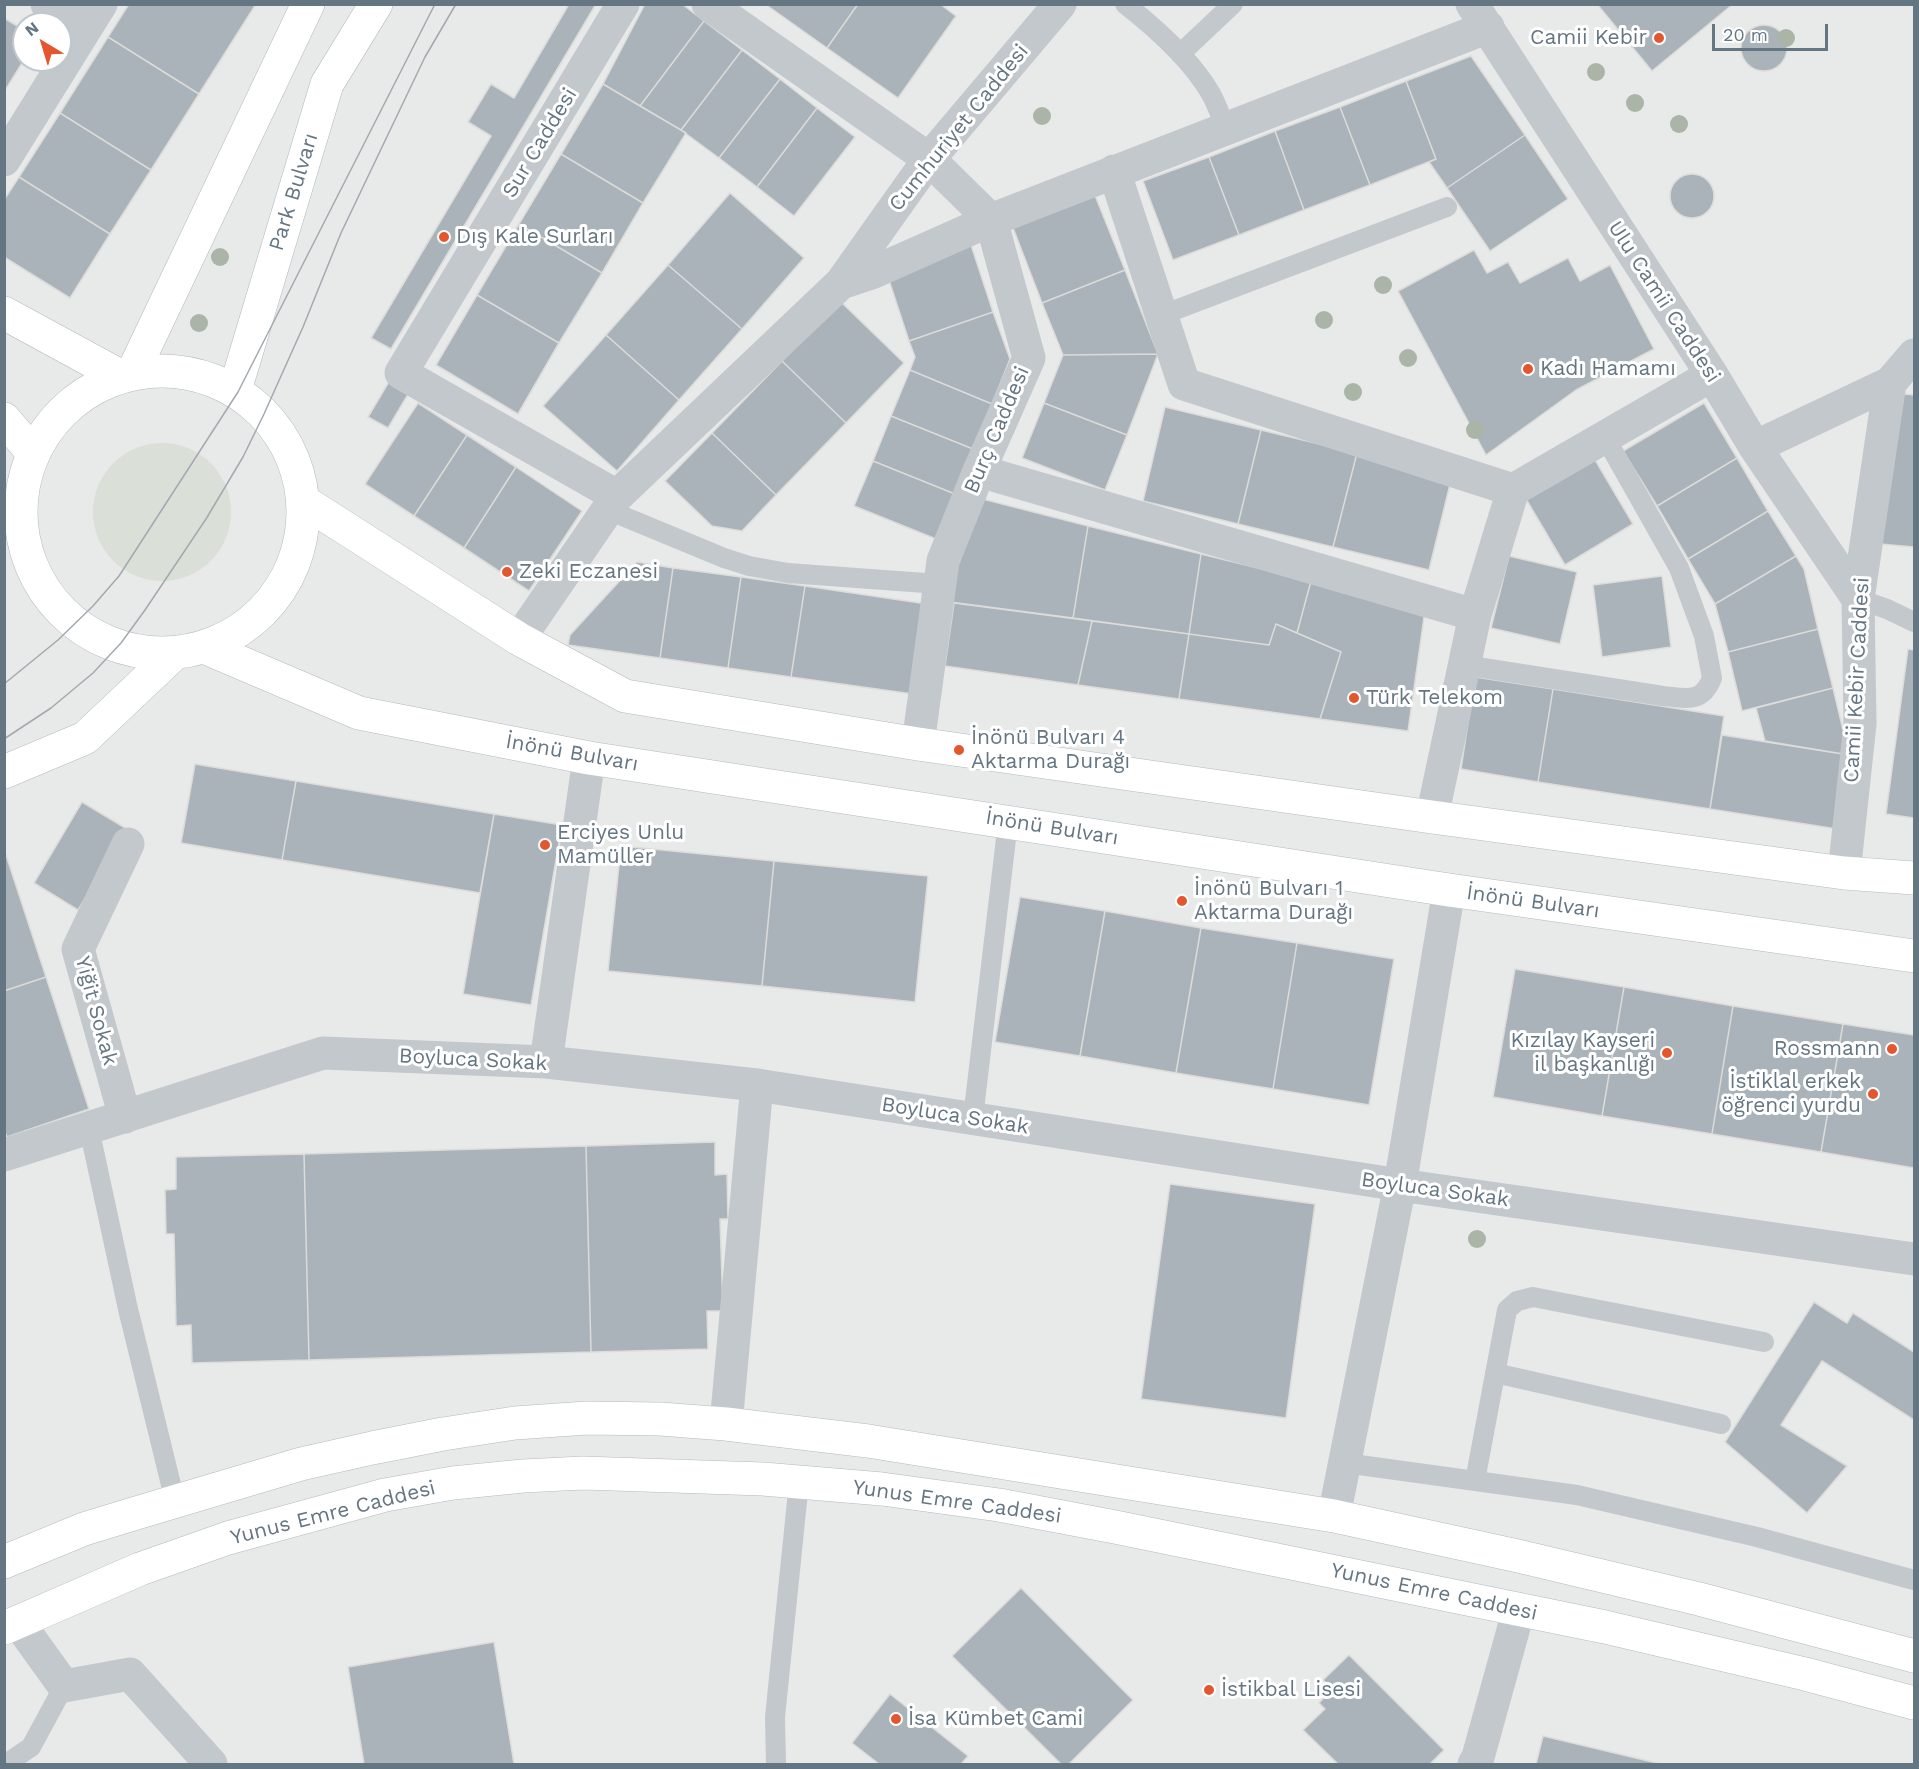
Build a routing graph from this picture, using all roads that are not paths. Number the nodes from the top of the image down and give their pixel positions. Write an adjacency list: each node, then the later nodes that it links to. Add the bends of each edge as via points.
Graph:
1 (47, 4): 9 (street)
2 (309, 4): 22 (main road)
3 (376, 4): 25 (main road, Park Bulvarı, via 327,84)
4 (623, 4): 33 (street, Sur Caddesi, via 401,374)
5 (708, 4): 14 (street)
6 (1060, 4): 14 (street, Cumhuriyet Caddesi)
7 (1125, 4): 11 (lane)
8 (1233, 4): 11 (lane)
9 (93, 16): 13 (street)
10 (1480, 16): 12 (street); 23 (street, Ulu Camii Caddesi)
11 (1180, 54): 12 (lane, via 1212,95)
12 (1226, 128): 15 (street)
13 (8, 145)
14 (929, 159): 17 (street); 18 (street, Cumhuriyet Caddesi)
15 (1114, 171): 17 (street); 20 (street)
16 (1446, 207): 20 (lane)
17 (991, 220): 18 (street); 30 (street, Burç Caddesi, via 1029,358)
18 (841, 283): 33 (street)
19 (4, 313): 22 (main road)
20 (1162, 315): 31 (street, via 1184,384)
21 (1914, 355): 24 (street)
22 (126, 375): 25 (main road, via 149,370 179,371 208,377); 29 (main road, via 93,388 69,405 48,427)
23 (1712, 375): 27 (street); 28 (street, Ulu Camii Caddesi)
24 (1890, 383): 28 (street); 36 (street, Camii Kebir Caddesi)
25 (235, 390): 32 (main road, via 278,429 293,455)
26 (4, 419): 29 (main road)
27 (1605, 437): 31 (street); 41 (lane, via 1666,541 1690,595 1704,636 1712,678 1706,691 1692,699 1663,696)
28 (1755, 447): 36 (street, Ulu Camii Caddesi)
29 (28, 467): 34 (main road); 40 (main road, via 20,510 23,540 32,568 52,601 90,634 117,646 145,653)
30 (979, 471): 35 (street, Burç Caddesi, via 943,561); 37 (street)
31 (1513, 490): 37 (street)
32 (303, 501): 39 (main road); 40 (main road, via 300,542 291,571 276,596 231,635)
33 (613, 503): 35 (lane, via 724,558 749,566 788,573); 39 (street)
34 (4, 510)
35 (939, 584): 42 (street, Burç Caddesi)
36 (1858, 599): 38 (lane); 48 (street, Camii Kebir Caddesi, via 1860,724)
37 (1475, 615): 41 (street)
38 (1914, 622)
39 (519, 639): 42 (main road, via 626,696)
40 (190, 650): 43 (main road, İnönü Bulvarı, via 359,713); 44 (main road, via 85,738)
41 (1464, 664): 45 (street)
42 (918, 744): 45 (main road)
43 (589, 758): 46 (main road, İnönü Bulvarı); 52 (street)
44 (4, 772)
45 (1432, 818): 48 (main road)
46 (1008, 822): 50 (main road, İnönü Bulvarı); 55 (lane)
47 (128, 844): 54 (street, Yiğit Sokak, via 78,949)
48 (1844, 873): 49 (main road)
49 (1914, 878)
50 (1449, 890): 51 (main road, İnönü Bulvarı); 58 (street)
51 (1914, 956)
52 (546, 1062): 53 (street, Boyluca Sokak); 54 (street, Boyluca Sokak, via 322,1053)
53 (757, 1085): 55 (street, Boyluca Sokak); 62 (street)
54 (125, 1117): 56 (street, Boyluca Sokak)
55 (973, 1118): 58 (street, Boyluca Sokak)
56 (89, 1128): 57 (street, Boyluca Sokak); 67 (lane)
57 (4, 1155)
58 (1400, 1185): 59 (street, Boyluca Sokak); 64 (street)
59 (1914, 1259)
60 (1764, 1342): 61 (lane, via 1533,1297 1517,1301 1507,1310)
61 (1495, 1373): 63 (lane); 65 (lane)
62 (726, 1424): 67 (main road, via 598,1418 443,1434 291,1467); 68 (main road, via 868,1441)
63 (1721, 1424)
64 (1345, 1463): 65 (lane); 68 (street)
65 (1475, 1481): 70 (lane, via 1577,1495 1757,1537)
66 (800, 1482): 71 (main road, Yunus Emre Caddesi, via 999,1505); 72 (main road, Yunus Emre Caddesi, via 583,1473 453,1483 396,1493 228,1538 140,1569); 78 (lane, via 775,1717)
67 (175, 1501): 69 (main road, via 84,1529)
68 (1334, 1516): 73 (main road, via 1699,1599)
69 (4, 1562)
70 (1914, 1580)
71 (1519, 1609): 75 (main road, Yunus Emre Caddesi); 79 (street)
72 (11, 1625): 74 (street)
73 (1914, 1656)
74 (64, 1686): 76 (lane, via 31,1747); 77 (street, via 130,1674)
75 (1914, 1703)
76 (6, 1764)
77 (211, 1764)
78 (776, 1764)
79 (1474, 1764)

